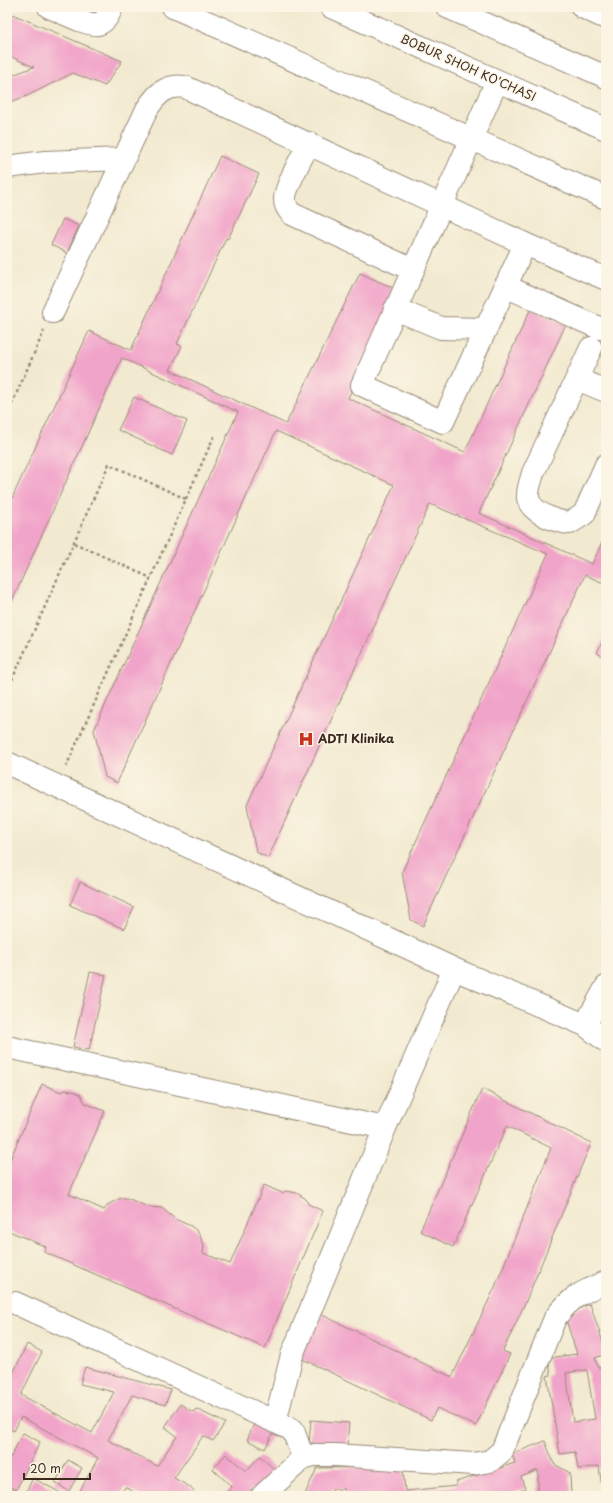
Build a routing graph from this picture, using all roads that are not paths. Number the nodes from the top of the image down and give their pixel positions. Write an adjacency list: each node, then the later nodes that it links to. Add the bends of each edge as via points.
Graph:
1 (49, 7): 2 (main road, via 98,24 106,20)
2 (112, 7)
3 (173, 7): 12 (main road)
4 (331, 7): 10 (main road, BOBUR SHOH KO'CHASI)
5 (447, 7): 7 (main road)
6 (582, 7): 8 (main road)
7 (476, 11): 9 (main road)
8 (606, 18)
9 (606, 77)
10 (497, 81): 11 (main road, BOBUR SHOH KO'CHASI); 12 (main road)
11 (606, 129)
12 (472, 138): 16 (main road); 17 (main road)
13 (309, 143): 14 (main road, via 185,87 176,86 157,94); 17 (main road); 19 (main road, via 287,190 287,208 292,214)
14 (123, 160): 15 (main road, via 45,162); 23 (main road)
15 (7, 167)
16 (606, 198)
17 (443, 205): 18 (main road); 19 (main road)
18 (525, 244): 20 (main road); 21 (main road)
19 (413, 270): 22 (main road)
20 (606, 279)
21 (505, 286): 24 (main road); 25 (main road)
22 (396, 309): 24 (main road, via 441,328); 24 (main road, via 362,385 443,422)
23 (53, 312)
24 (486, 329)
25 (601, 336): 26 (main road)
26 (577, 379): 27 (main road); 28 (main road, via 533,473 528,499 542,514 570,523 584,514)
27 (606, 391)
28 (606, 465)
29 (7, 763): 30 (main road)
30 (454, 969): 32 (main road); 35 (main road)
31 (606, 987): 32 (main road)
32 (585, 1025): 33 (main road)
33 (606, 1041)
34 (7, 1047): 35 (main road)
35 (385, 1128): 38 (main road, via 292,1355)
36 (606, 1282): 39 (main road, via 566,1303 555,1318 502,1451 490,1462 473,1464 335,1455)
37 (15, 1303): 38 (main road)
38 (275, 1422): 39 (main road, via 293,1430)
39 (303, 1458): 40 (main road)
40 (262, 1496)

